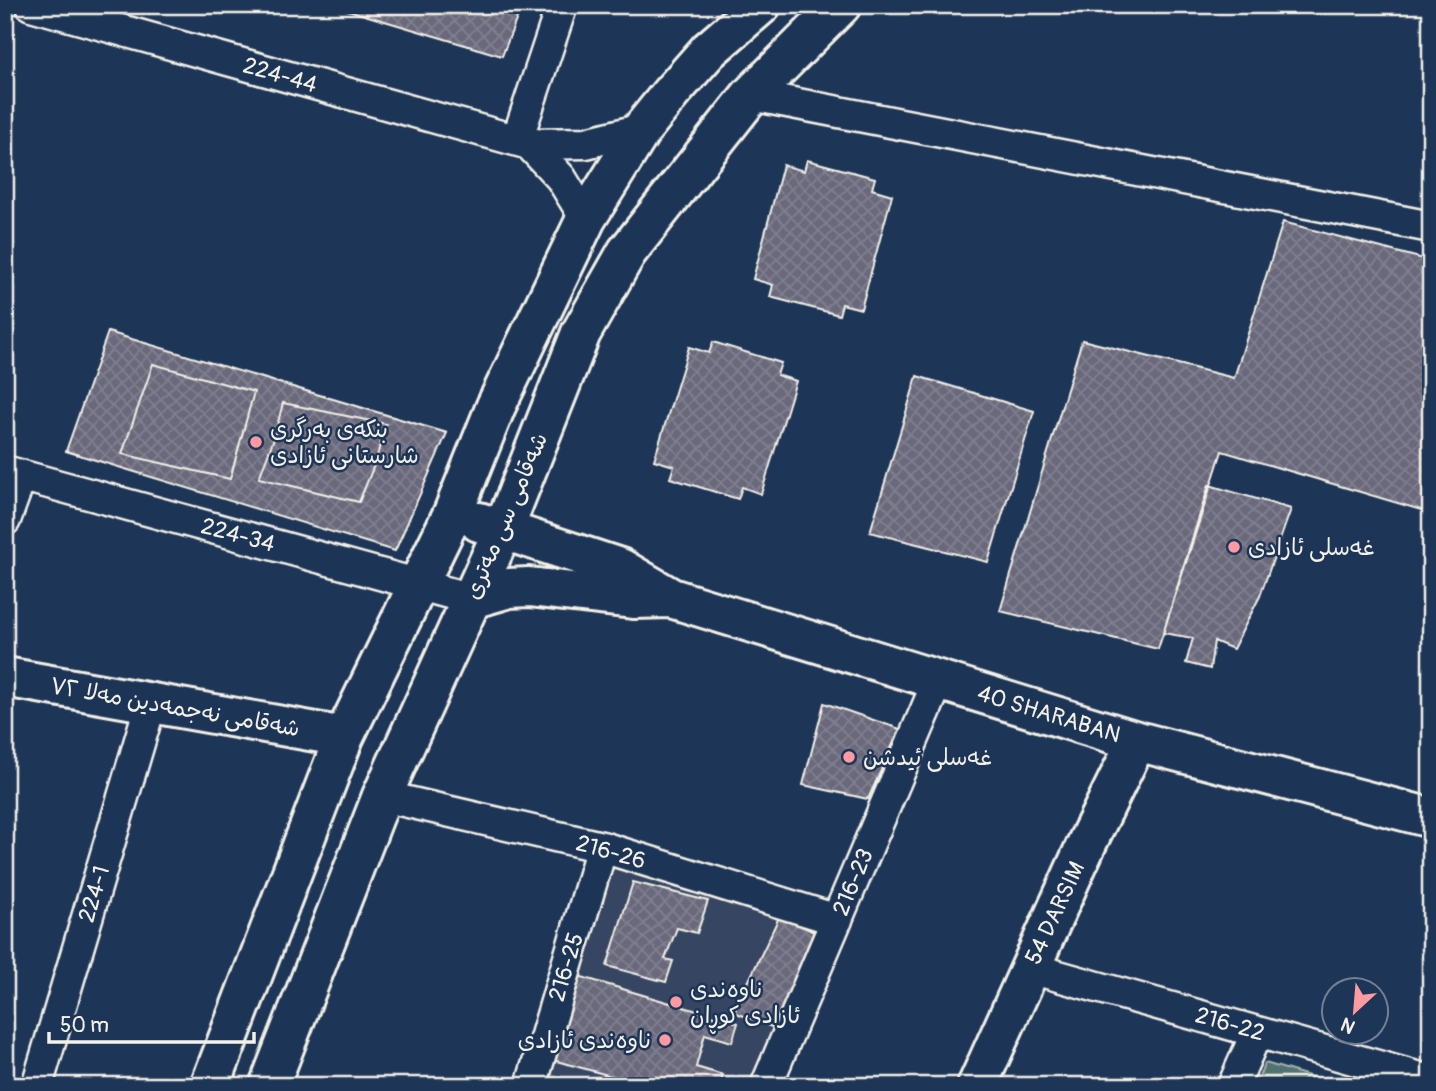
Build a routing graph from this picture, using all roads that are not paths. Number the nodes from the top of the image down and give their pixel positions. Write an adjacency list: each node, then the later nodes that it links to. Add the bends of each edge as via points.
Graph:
1 (31, 5): 7 (street, 224-44)
2 (562, 5): 7 (street)
3 (761, 5): 6 (main road, via 709,50)
4 (841, 5): 5 (main road, شەقامی سی مەتری)
5 (751, 95): 9 (street); 13 (main road, شەقامی سی مەتری, via 627,252 581,332)
6 (642, 129): 7 (street, 224-44, via 586,143); 8 (main road)
7 (523, 142): 8 (street, via 561,178)
8 (586, 219): 11 (main road, via 496,406)
9 (1431, 227)
10 (13, 473): 12 (street); 14 (street, 224-34)
11 (453, 513): 13 (main road, 40 SHARABAN); 14 (main road)
12 (5, 520)
13 (503, 530): 15 (main road, 40 SHARABAN, via 620,568); 16 (main road, شەقامی سی مەتری)
14 (418, 584): 16 (street, 224-34); 20 (main road)
15 (671, 598): 16 (main road, 40 SHARABAN, via 633,599 529,587); 18 (main road, 40 SHARABAN)
16 (471, 599): 22 (main road, شەقامی سی مەتری)
17 (5, 677): 19 (main road, شەقامی نەجمەدین مەلا ٧٢)
18 (939, 679): 21 (main road, 40 SHARABAN); 25 (street, 216-23)
19 (151, 703): 20 (main road, شەقامی نەجمەدین مەلا ٧٢); 29 (street, 224-1)
20 (344, 737): 30 (main road)
21 (1137, 741): 23 (main road, 40 SHARABAN); 26 (main road, 54 DARSIM)
22 (382, 796): 24 (street, 216-26); 31 (main road, شەقامی سی مەتری)
23 (1431, 818)
24 (602, 847): 25 (street, 216-26); 32 (street, 216-25)
25 (837, 920): 33 (street, 216-23)
26 (1030, 968): 27 (street, 216-22); 34 (main road, 54 DARSIM)
27 (1257, 1032): 28 (street, 216-22); 35 (street)
28 (1431, 1081)
29 (37, 1086)
30 (210, 1086)
31 (269, 1086)
32 (531, 1086)
33 (766, 1086)
34 (977, 1086)
35 (1233, 1086)

